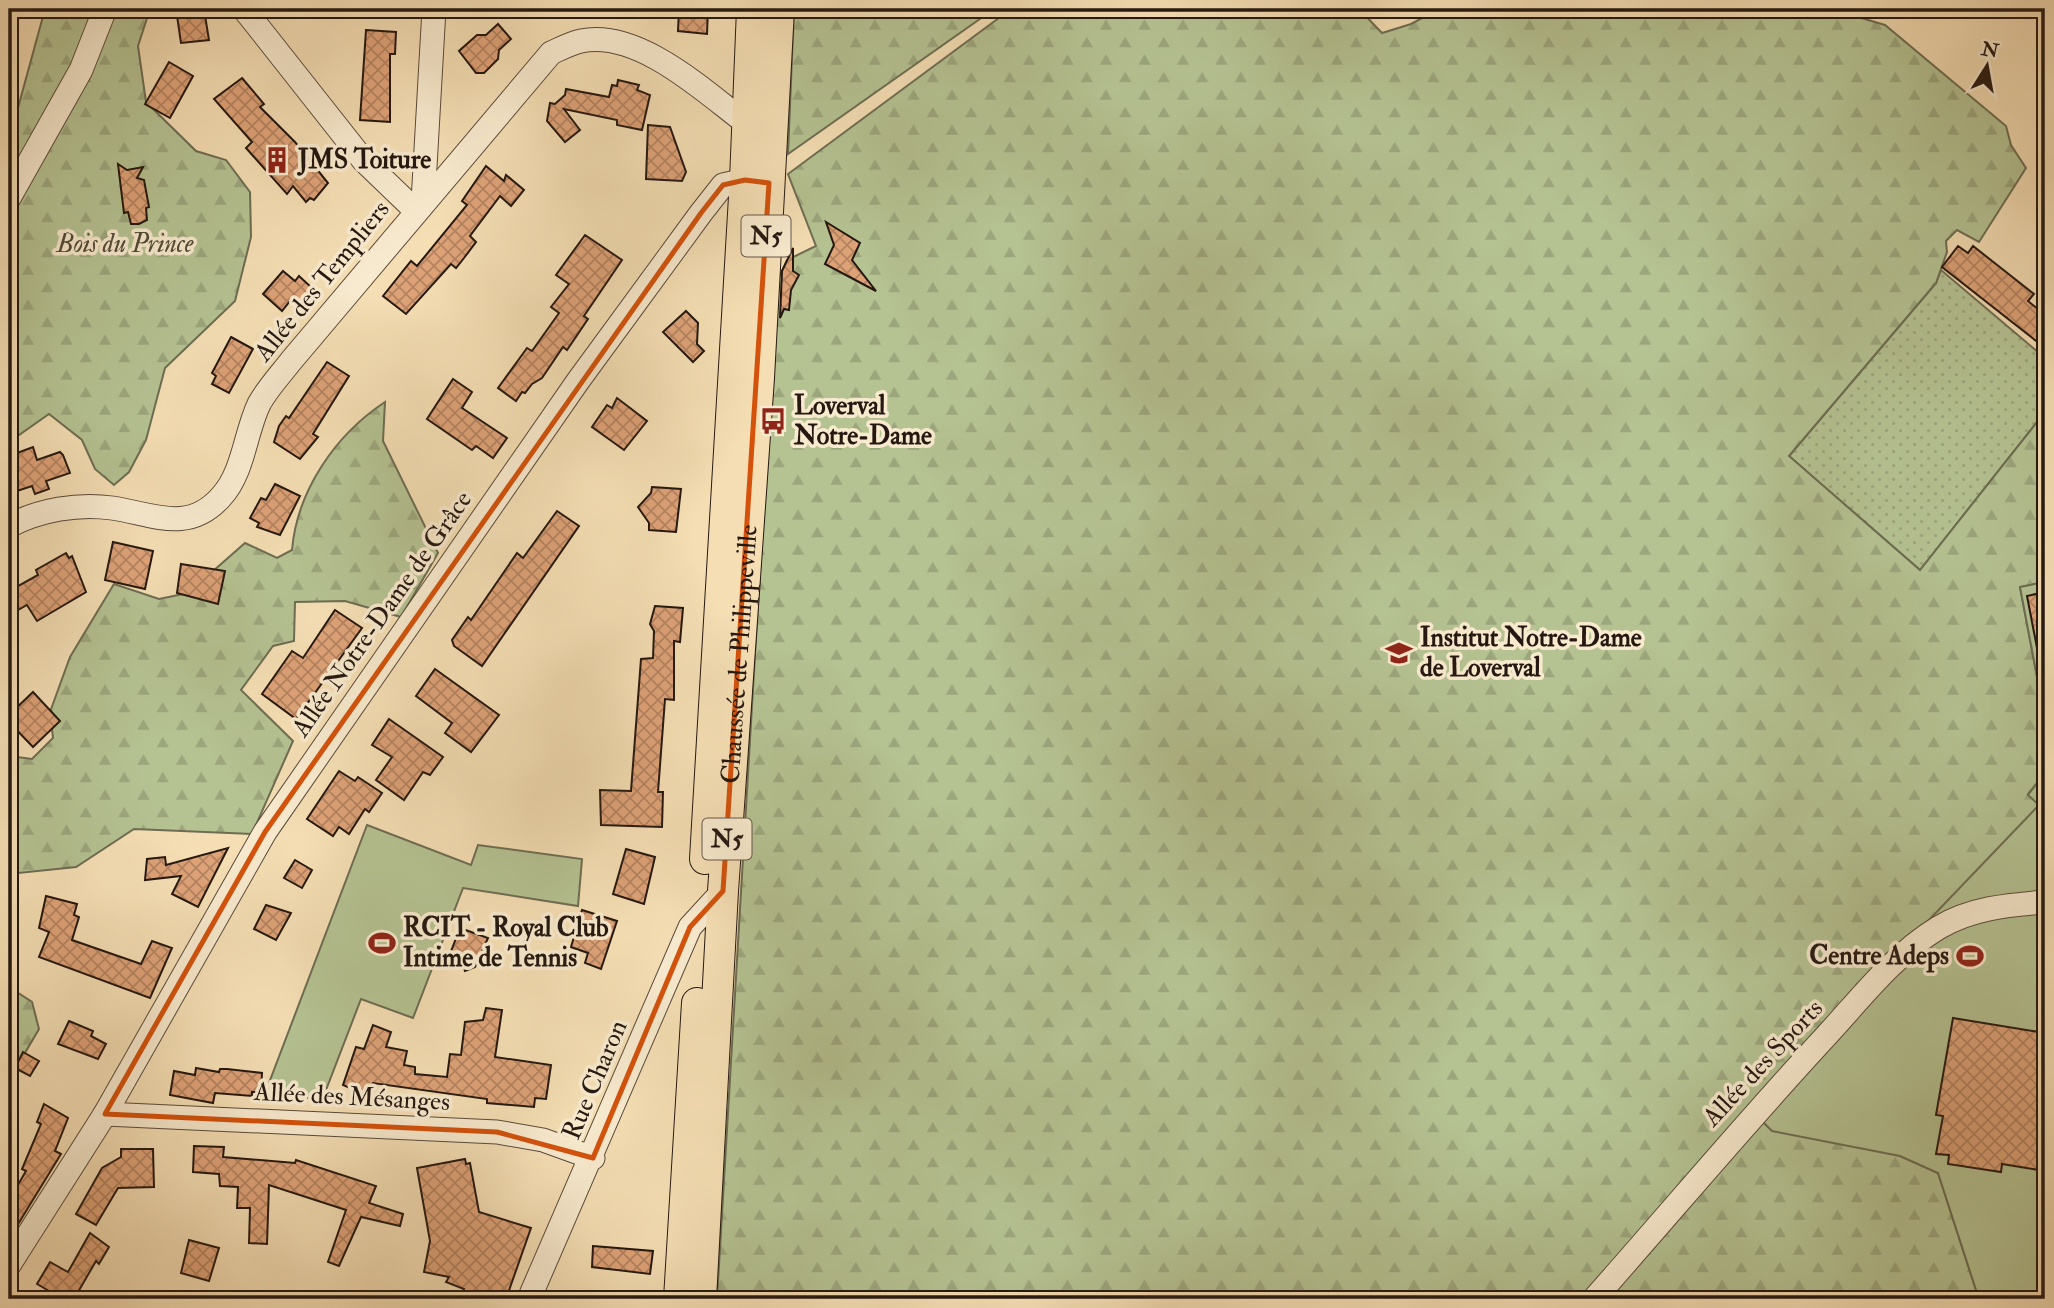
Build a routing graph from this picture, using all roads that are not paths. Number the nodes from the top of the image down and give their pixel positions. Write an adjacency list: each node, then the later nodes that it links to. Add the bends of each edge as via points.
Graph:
1 (106, 9): 8 (street, via 81,70)
2 (244, 9): 9 (street, via 356,152)
3 (434, 9): 9 (street)
4 (752, 9): 6 (main road, Chaussée de Philippeville / N5)
5 (779, 9): 6 (main road, Chaussée de Philippeville / N5)
6 (759, 124): 7 (main road, Chaussée de Philippeville / N5); 9 (street, Allée des Templiers, via 645,51 617,41 582,41 551,53)
7 (757, 182): 11 (main road, Chaussée de Philippeville / N5); 13 (main road, Chaussée de Philippeville / N5); 14 (street, Allée Notre-Dame de Grâce, via 723,186 578,381 265,832)
8 (9, 198)
9 (420, 207): 10 (street, Allée des Templiers, via 260,403 235,474 224,495 206,513 159,519 111,508 83,508 35,514)
10 (9, 526)
11 (723, 891): 13 (street, Rue Charon); 19 (main road, Chaussée de Philippeville / N5)
12 (2045, 902): 20 (street, Allée des Sports, via 1964,915 1936,929 1898,959 1739,1130)
13 (702, 913): 15 (street, Rue Charon, via 690,927); 18 (main road, Chaussée de Philippeville / N5)
14 (105, 1114): 15 (street, Allée des Mésanges, via 497,1132 543,1140); 16 (street, Allée Notre-Dame de Grâce)
15 (593, 1158): 17 (street, Rue Charon)
16 (9, 1265)
17 (529, 1299)
18 (679, 1299)
19 (701, 1299)
20 (1594, 1299)

